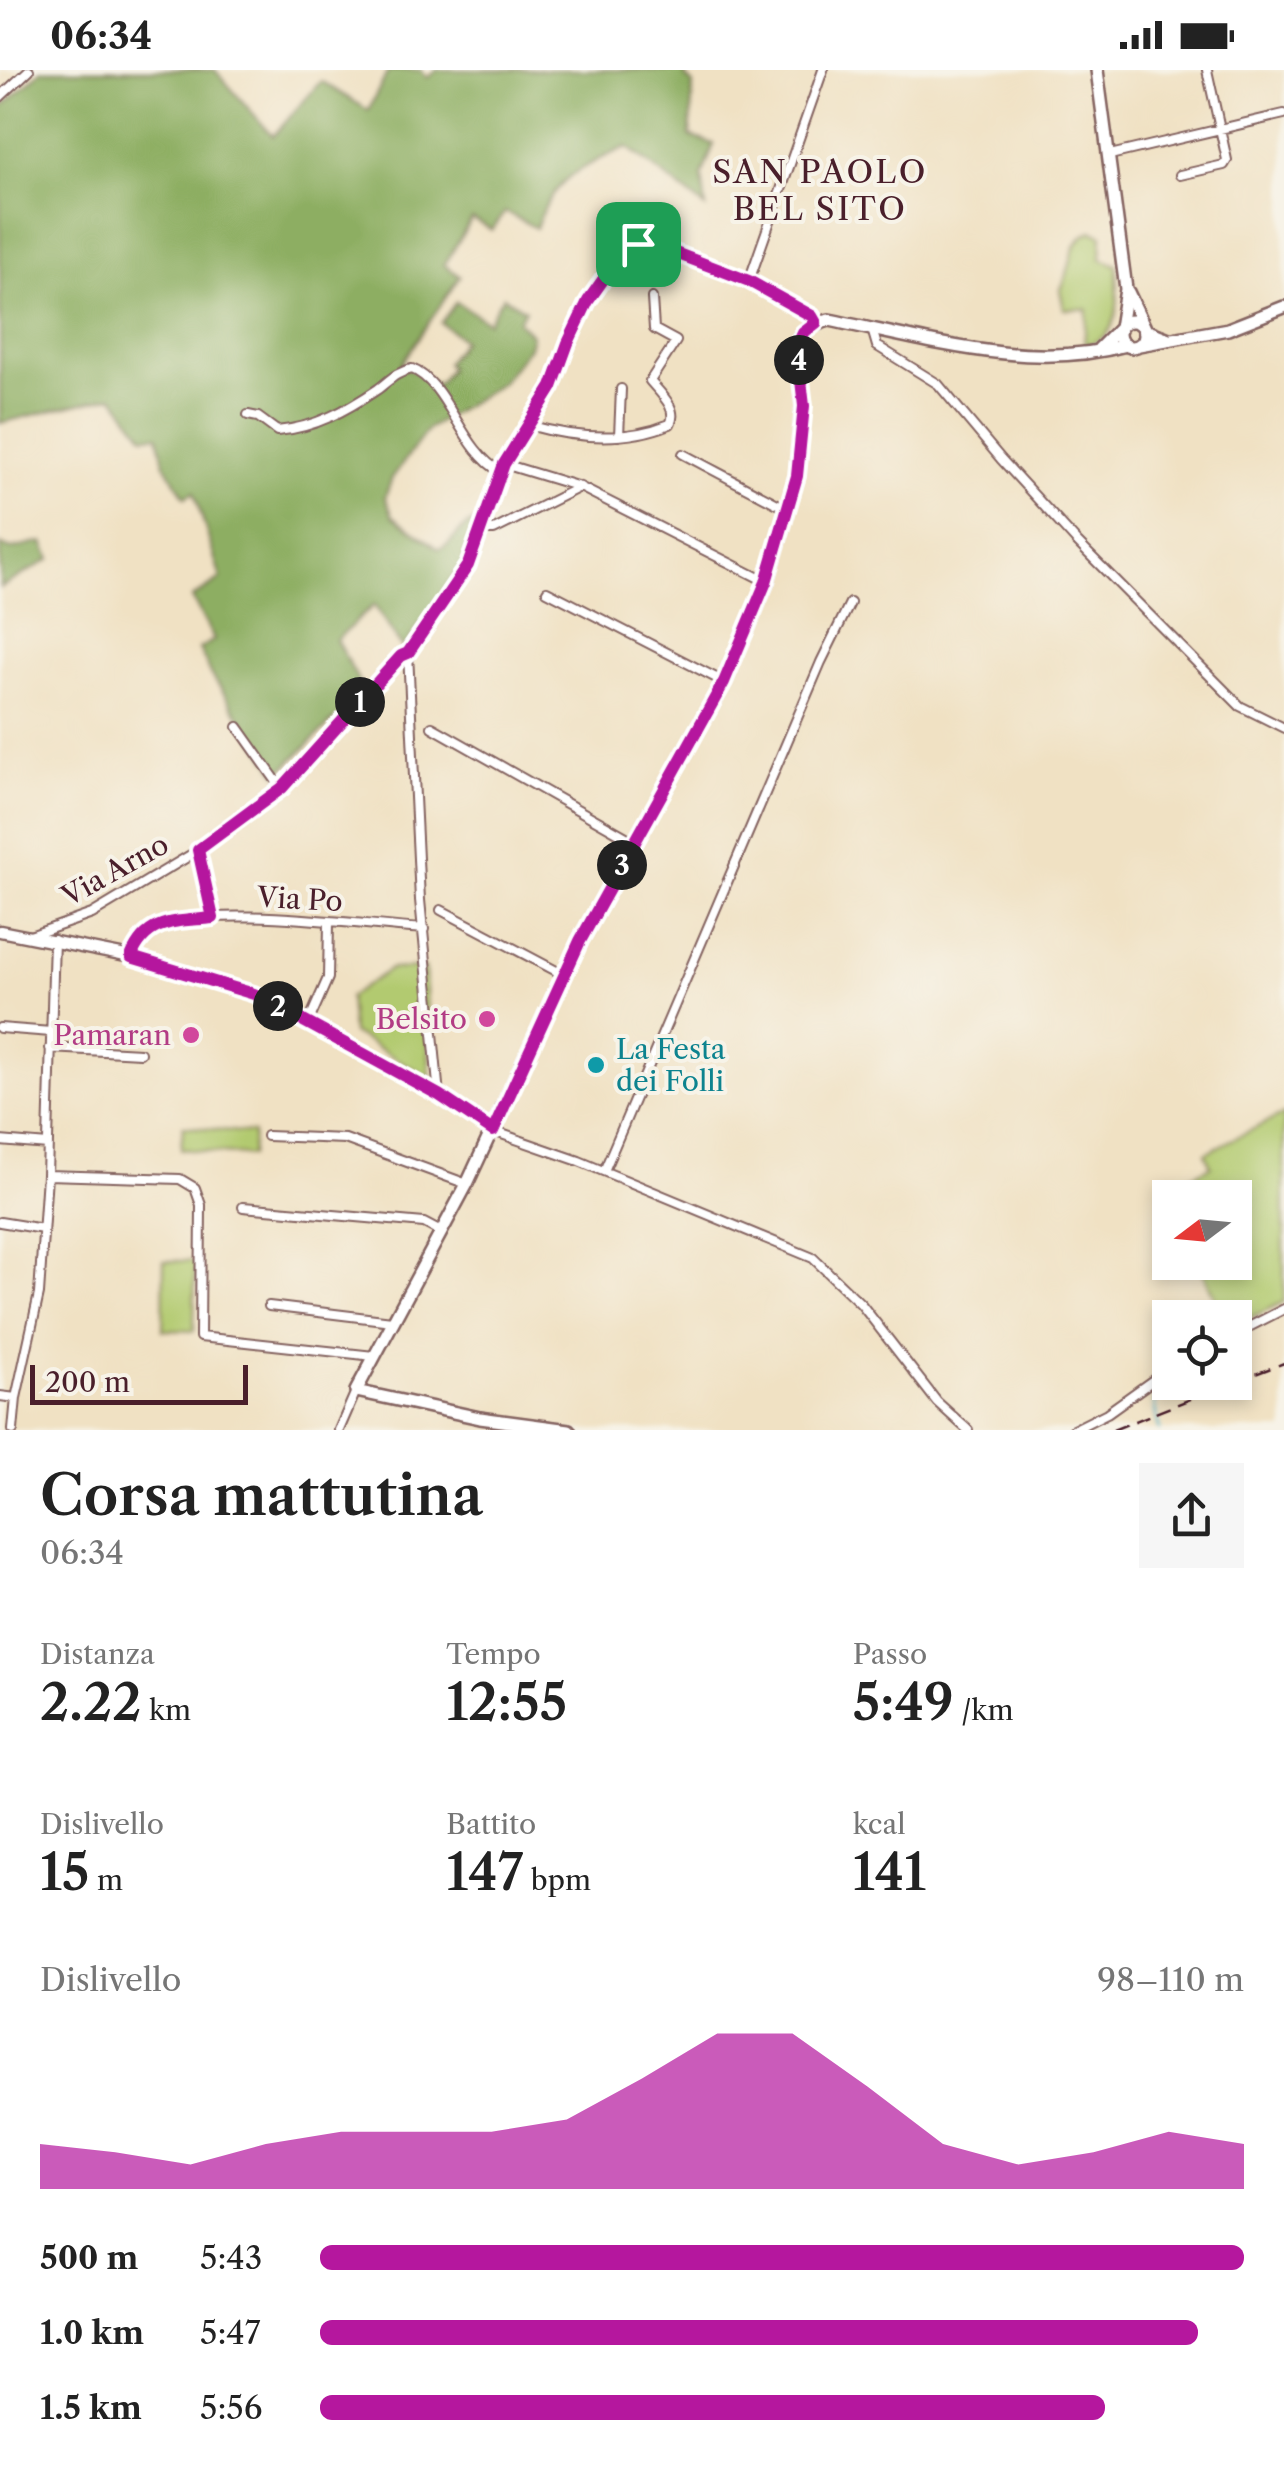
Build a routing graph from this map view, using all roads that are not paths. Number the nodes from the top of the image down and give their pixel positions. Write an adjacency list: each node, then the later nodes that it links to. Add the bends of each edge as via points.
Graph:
1 (29, 70): 5 (street)
2 (822, 70): 10 (street)
3 (1097, 70): 8 (main road)
4 (1207, 70): 7 (street)
5 (0, 97)
6 (1284, 114): 7 (street)
7 (1220, 129): 8 (street); 9 (street, via 1226,162)
8 (1110, 155): 11 (main road)
9 (1180, 175)
10 (749, 281): 14 (street, Via Arno, via 805,310); 23 (street, Via Arno, via 652,244 622,253 588,301 552,387)
11 (1126, 288): 15 (main road); 16 (main road)
12 (652, 298): 24 (street, via 654,330 676,341 650,381 673,421)
13 (1284, 307): 18 (main road)
14 (816, 323): 17 (main road); 28 (main road, via 797,346 804,406)
15 (1142, 325): 16 (main road, via 1132,320); 18 (main road); 19 (main road, via 1145,336)
16 (1120, 328): 19 (main road, via 1119,336); 20 (main road)
17 (872, 329): 20 (main road, via 1007,353); 37 (street, via 877,346 938,384 1041,504 1206,674 1240,706)
18 (1170, 340): 19 (main road)
19 (1132, 345): 20 (main road)
20 (1094, 352)
21 (621, 389): 24 (street)
22 (248, 415): 26 (street, via 276,432 316,424 412,370 429,382 481,459)
23 (528, 424): 24 (street, via 563,435); 26 (street, Via Arno)
24 (619, 436)
25 (682, 454): 28 (street)
26 (503, 468): 27 (street); 29 (street, Via Arno)
27 (580, 487): 29 (street); 30 (street)
28 (787, 509): 30 (main road)
29 (482, 530): 33 (street, Via Arno, via 468,565)
30 (766, 582): 34 (main road)
31 (547, 591): 34 (street)
32 (850, 603): 60 (street)
33 (408, 653): 38 (street, Via Arno); 44 (street)
34 (724, 682): 39 (main road)
35 (432, 726): 39 (street)
36 (238, 727): 38 (street)
37 (1284, 728)
38 (282, 788): 40 (street, Via Arno)
39 (635, 842): 49 (main road)
40 (198, 850): 42 (street); 46 (street, Via Arno, via 82,920)
41 (442, 910): 49 (street)
42 (213, 918): 43 (street, Via Po); 48 (street, Via Po, via 151,928)
43 (329, 923): 44 (street, Via Po); 50 (street, via 328,978)
44 (424, 930): 55 (street)
45 (0, 931): 46 (street)
46 (30, 936): 47 (street)
47 (54, 940): 48 (street); 52 (street)
48 (131, 957): 50 (street, via 254,994)
49 (564, 975): 56 (main road)
50 (309, 1021): 55 (street)
51 (0, 1028): 52 (street)
52 (51, 1032): 53 (street)
53 (50, 1048): 54 (street); 59 (street)
54 (140, 1053)
55 (439, 1095): 56 (street)
56 (493, 1131): 60 (street); 62 (main road)
57 (267, 1136): 62 (street, via 345,1139)
58 (0, 1140): 59 (street)
59 (48, 1146): 61 (street)
60 (604, 1171): 80 (street, via 813,1258)
61 (47, 1175): 65 (street); 71 (street, via 180,1179 194,1188 200,1205 200,1337)
62 (468, 1184): 66 (main road)
63 (243, 1207): 66 (street, via 424,1223)
64 (0, 1222): 65 (street)
65 (44, 1229): 75 (street, via 39,1294)
66 (441, 1232): 69 (main road)
67 (269, 1306): 69 (street)
68 (1284, 1309): 70 (street)
69 (392, 1321): 71 (main road)
70 (1252, 1325)
71 (374, 1356): 73 (main road)
72 (1152, 1381): 81 (street)
73 (356, 1392): 77 (street); 78 (main road)
74 (0, 1396): 75 (street)
75 (16, 1398): 76 (street)
76 (13, 1430)
77 (339, 1430)
78 (557, 1430): 79 (main road)
79 (568, 1430)
80 (968, 1430)
81 (1073, 1430)

